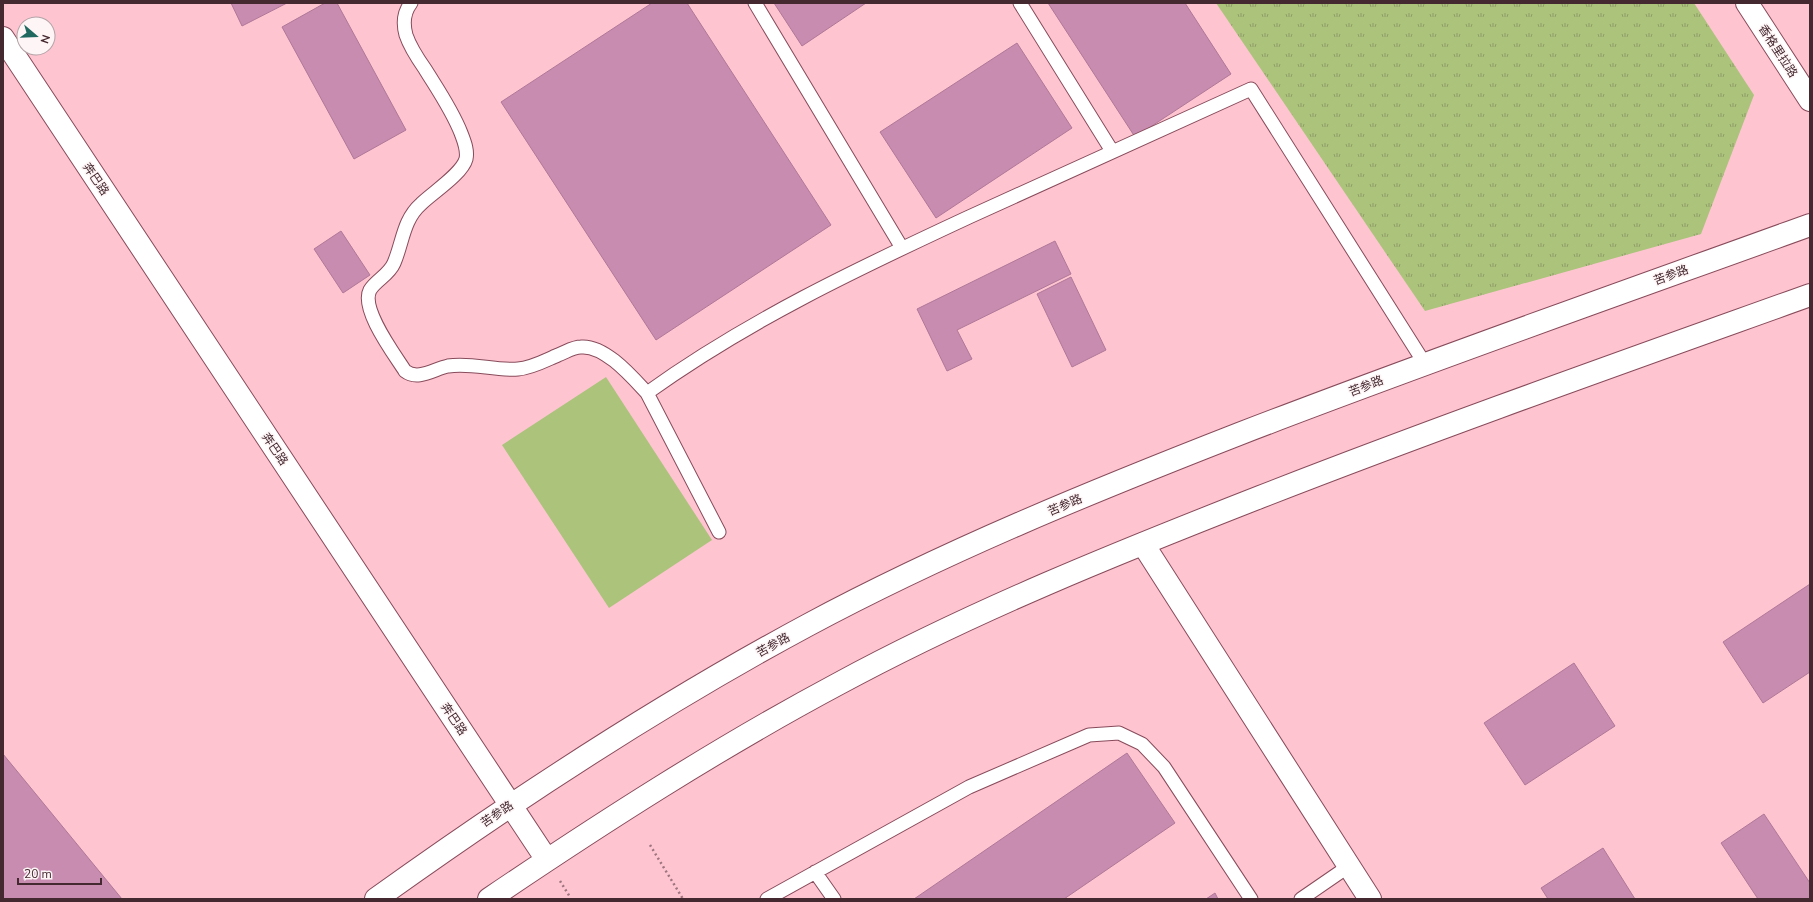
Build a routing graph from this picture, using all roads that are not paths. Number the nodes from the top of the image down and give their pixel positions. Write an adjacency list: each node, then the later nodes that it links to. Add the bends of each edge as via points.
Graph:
1 (411, 3): 12 (lane, via 405,15 406,35 414,53 458,125 465,143 466,157 457,172 410,215 394,264 367,295 373,317 384,338 410,375 420,375 452,365 503,370 521,369 583,346 597,350 612,359)
2 (755, 3): 9 (lane)
3 (1020, 3): 7 (lane)
4 (1747, 3): 6 (street, 香格里拉路)
5 (3, 38): 15 (street, 奔巴路)
6 (1810, 100)
7 (1112, 151): 9 (lane); 11 (lane, via 1251,89)
8 (1810, 225): 11 (street, 苦参路)
9 (902, 248): 12 (lane, via 763,318 697,358)
10 (1810, 295): 14 (street, via 1399,444)
11 (1425, 364): 15 (street, 苦参路, via 1156,467 1025,521 909,574 809,624 699,686)
12 (647, 393): 13 (lane)
13 (719, 532)
14 (1142, 544): 16 (street, via 937,634 840,683 733,743); 17 (street)
15 (511, 805): 16 (street, 奔巴路); 19 (street, 苦参路)
16 (547, 860): 20 (street)
17 (1349, 866): 24 (lane); 25 (street)
18 (815, 872): 21 (lane); 22 (lane); 23 (lane, via 969,788 1089,735 1119,733 1142,744 1164,767)
19 (376, 899)
20 (489, 899)
21 (767, 899)
22 (834, 899)
23 (1251, 899)
24 (1301, 899)
25 (1370, 899)

